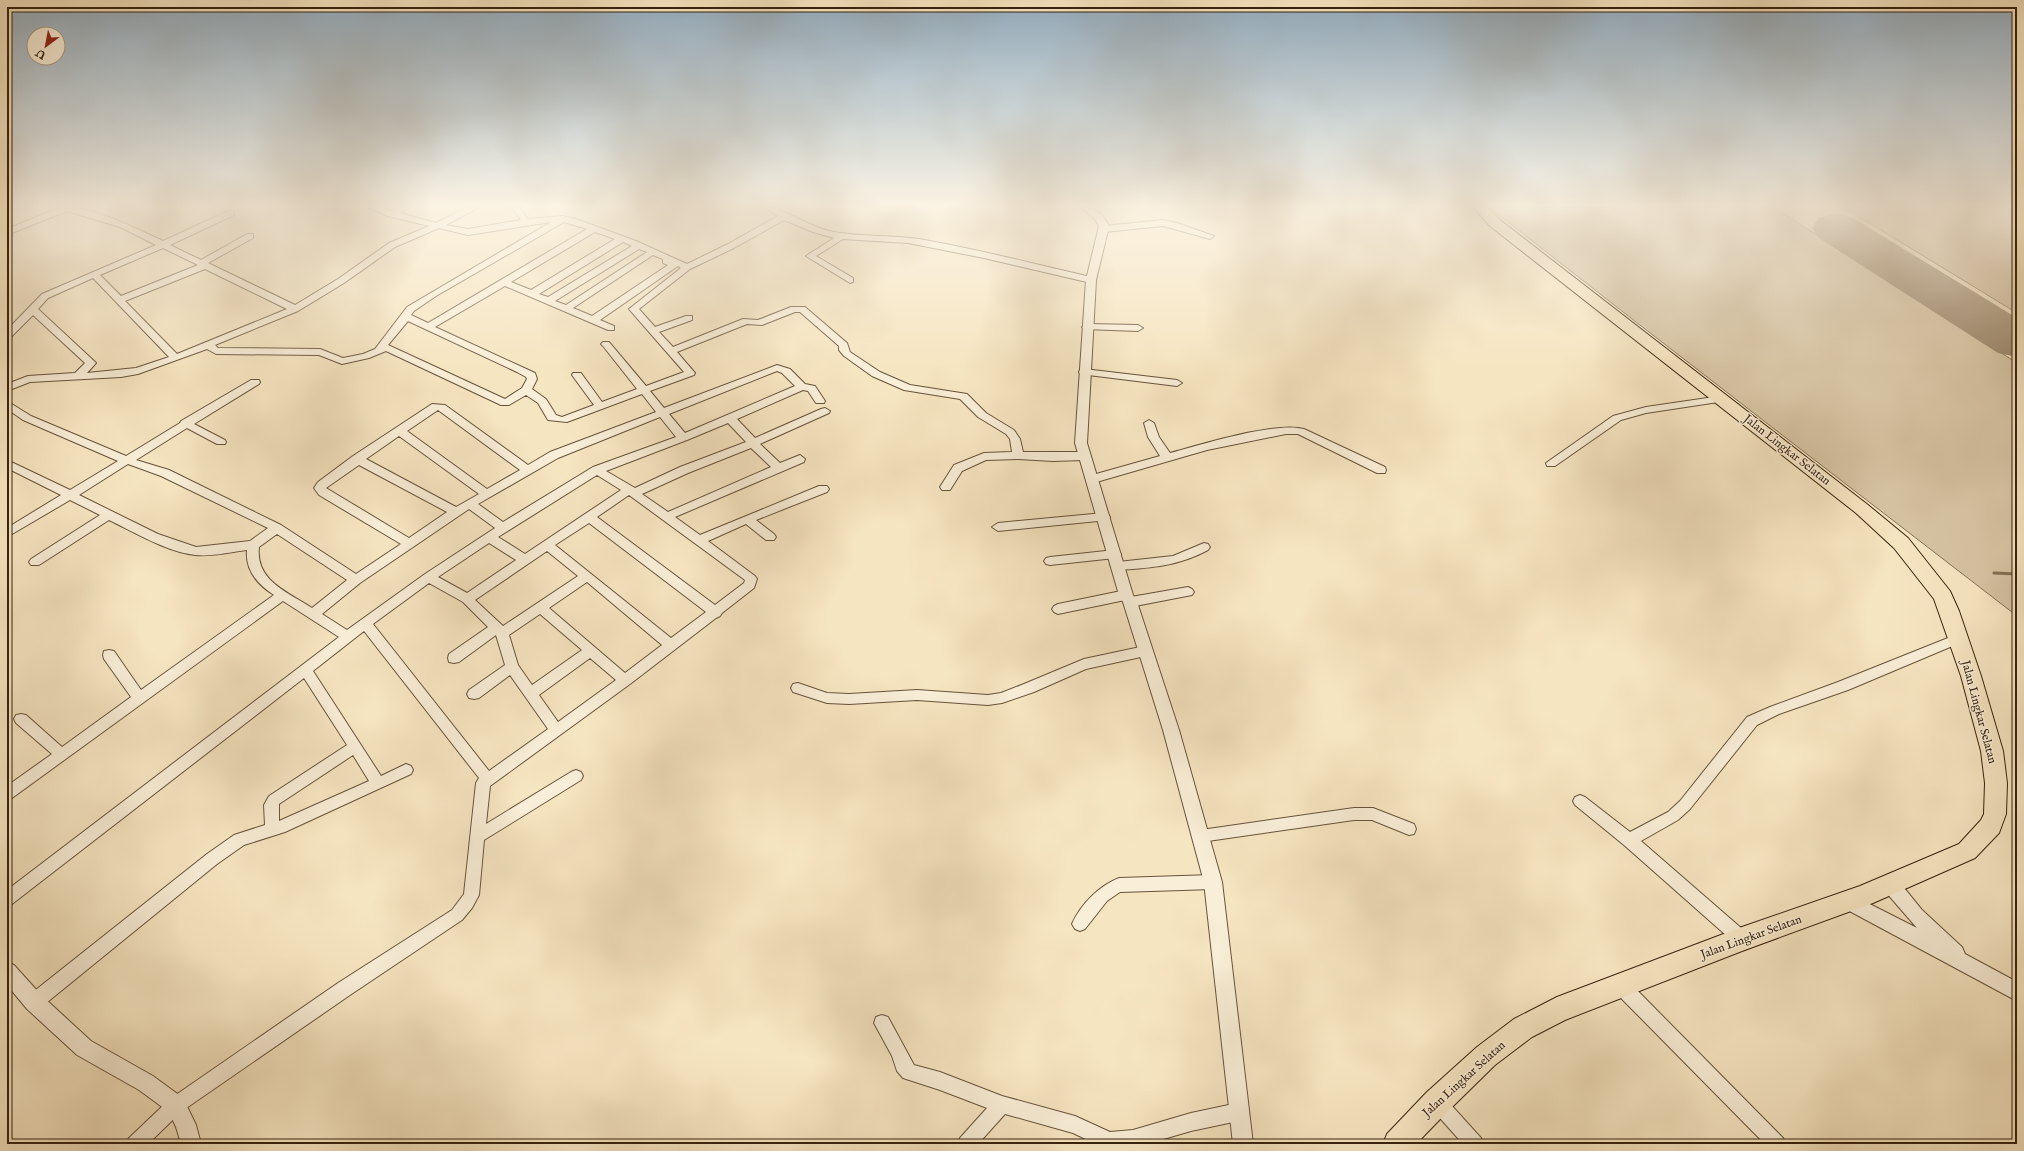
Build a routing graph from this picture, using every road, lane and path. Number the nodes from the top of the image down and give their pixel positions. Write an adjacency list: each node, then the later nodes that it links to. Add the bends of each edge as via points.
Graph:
1 (125, 261): 19 (street)
2 (198, 261): 17 (street)
3 (209, 261): 17 (street)
4 (370, 261): 27 (street)
5 (490, 261): 29 (street, via 410,309)
6 (540, 261): 22 (street)
7 (587, 261): 23 (street)
8 (614, 261): 25 (street)
9 (640, 261): 28 (street)
10 (667, 261): 31 (street, via 675,264)
11 (671, 261): 18 (street)
12 (700, 261): 18 (street)
13 (818, 261): 20 (street)
14 (1009, 261): 21 (street)
15 (1096, 261): 21 (street)
16 (1544, 261): 52 (highway, Jalan Lingkar Selatan)
17 (204, 264): 24 (street); 27 (street)
18 (687, 267): 36 (street, via 634,309)
19 (94, 274): 24 (street); 26 (street, via 44,296)
20 (850, 280)
21 (1091, 280): 33 (street)
22 (504, 282): 23 (street); 32 (street)
23 (532, 294): 25 (street)
24 (119, 300): 42 (street)
25 (548, 301): 28 (street)
26 (32, 309): 37 (street); 45 (street, via 89,361 89,366)
27 (295, 309): 39 (street)
28 (566, 309): 31 (street)
29 (406, 316): 32 (street); 40 (street)
30 (689, 318): 36 (street)
31 (593, 320): 34 (street)
32 (428, 327): 50 (street, via 531,375 532,379)
33 (1087, 327): 35 (street); 43 (street)
34 (611, 328)
35 (1138, 328)
36 (652, 331): 41 (street)
37 (7, 336)
38 (606, 344): 51 (street)
39 (208, 345): 40 (street, via 216,351 320,352 342,361 366,356); 42 (street)
40 (378, 350): 50 (street, via 386,347 505,403)
41 (670, 352): 51 (street, via 690,373); 65 (street, via 746,321 760,323 794,308 802,309 844,345 847,354 876,374 908,388 965,398 982,415 1010,432 1015,439)
42 (176, 358): 45 (street, via 138,371)
43 (1084, 372): 47 (street); 66 (street, via 1081,443)
44 (577, 375): 55 (street)
45 (78, 376): 49 (street, via 28,379)
46 (255, 382): 59 (street)
47 (1177, 383)
48 (802, 387): 53 (street, via 811,388); 57 (street, via 786,371 777,368); 58 (street)
49 (7, 388)
50 (526, 390): 55 (street, via 542,402 552,418 563,420)
51 (645, 390): 55 (street); 57 (street)
52 (1721, 399): 71 (street, via 1646,410 1617,418); 119 (highway, Jalan Lingkar Selatan, via 1862,509 1901,543 1943,596)
53 (820, 401)
54 (7, 404): 70 (street, via 27,418)
55 (601, 407)
56 (825, 411): 64 (street)
57 (663, 414): 62 (street); 74 (street, via 554,455)
58 (730, 418): 62 (street); 64 (street)
59 (185, 423): 63 (street); 70 (street)
60 (1149, 423): 67 (street, via 1155,442)
61 (399, 431): 68 (street); 74 (street, via 433,407 439,406); 81 (street)
62 (683, 438): 75 (street)
63 (221, 442)
64 (753, 443): 73 (street); 80 (street)
65 (1018, 455): 66 (street); 78 (street, via 984,456 958,468)
66 (1084, 456): 77 (street)
67 (1167, 457): 76 (street, via 1294,430); 77 (street)
68 (357, 459): 84 (street); 97 (street, via 320,488)
69 (800, 459): 73 (street)
70 (126, 460): 82 (street); 91 (street, via 165,473)
71 (1550, 463)
72 (7, 464): 82 (street)
73 (778, 468): 87 (street)
74 (527, 470): 81 (street)
75 (597, 470): 80 (street); 92 (street)
76 (1381, 470)
77 (1093, 480): 88 (street)
78 (946, 487)
79 (823, 489): 89 (street)
80 (632, 492): 86 (street); 87 (street)
81 (487, 494): 83 (street)
82 (70, 495): 85 (street); 93 (street)
83 (470, 504): 84 (street); 92 (street)
84 (456, 512): 97 (street)
85 (108, 515): 98 (street, via 154,537 196,551); 104 (street)
86 (589, 517): 99 (street); 114 (street)
87 (666, 517): 96 (street)
88 (1104, 517): 90 (street); 102 (street)
89 (747, 519): 95 (street); 96 (street)
90 (998, 527)
91 (278, 528): 98 (street); 107 (street)
92 (503, 528): 94 (street)
93 (7, 533)
94 (489, 537): 101 (street); 106 (street)
95 (770, 537)
96 (698, 541): 114 (street, via 751,580 750,585)
97 (410, 544): 107 (street)
98 (253, 545): 109 (street, via 253,565 265,583)
99 (547, 545): 101 (street); 105 (street)
100 (1204, 547): 102 (street, via 1176,561)
101 (525, 560): 111 (street)
102 (1116, 560): 103 (street); 110 (street)
103 (1050, 561)
104 (35, 562)
105 (587, 576): 112 (street); 120 (street)
106 (429, 577): 111 (street); 116 (street)
107 (356, 580): 115 (street)
108 (1188, 592): 110 (street)
109 (283, 595): 115 (street); 131 (street)
110 (1128, 598): 113 (street); 122 (street)
111 (467, 599): 117 (street)
112 (541, 608): 117 (street); 121 (street)
113 (1058, 609)
114 (716, 613): 120 (street)
115 (312, 614): 118 (street)
116 (366, 624): 118 (street); 138 (street)
117 (499, 630): 124 (street); 125 (street)
118 (348, 637): 126 (street)
119 (1958, 638): 146 (street, via 1843,686 1766,713 1752,721 1685,805 1666,820); 148 (highway, Jalan Lingkar Selatan, via 1992,751 1996,783 1995,814 1991,826 1967,851)
120 (671, 645): 127 (street)
121 (590, 651): 127 (street); 129 (street)
122 (1145, 651): 128 (street, via 1084,664 1002,698 988,700 917,695 827,698); 145 (street)
123 (109, 655): 131 (street)
124 (454, 658)
125 (512, 667): 129 (street); 130 (street)
126 (305, 669): 134 (street); 149 (street)
127 (625, 680): 133 (street)
128 (798, 688)
129 (531, 693): 133 (street)
130 (474, 694)
131 (139, 698): 135 (street)
132 (21, 719): 135 (street)
133 (556, 730): 138 (street)
134 (354, 747): 139 (street); 143 (street, via 274,800 271,806)
135 (61, 754): 140 (street)
136 (406, 770): 139 (street)
137 (576, 776): 144 (street)
138 (487, 778): 144 (street, via 481,788)
139 (378, 784): 143 (street)
140 (7, 794)
141 (1580, 801): 146 (street)
142 (1409, 829): 145 (street, via 1373,814 1354,814)
143 (272, 830): 157 (street, via 239,840 218,855)
144 (478, 836): 160 (street, via 470,895 457,915)
145 (1201, 836): 147 (street)
146 (1628, 840): 152 (street)
147 (1213, 882): 151 (street, via 1119,885 1098,900); 162 (street)
148 (1890, 884): 150 (highway, Jalan Lingkar Selatan); 154 (street, via 1916,916)
149 (7, 898)
150 (1848, 901): 152 (highway, Jalan Lingkar Selatan); 154 (street)
151 (1080, 924)
152 (1742, 939): 155 (highway, Jalan Lingkar Selatan)
153 (7, 971): 157 (street)
154 (1978, 971): 156 (street)
155 (1621, 986): 159 (highway, Jalan Lingkar Selatan, via 1557,1010 1523,1028 1486,1056); 169 (street)
156 (2017, 992)
157 (34, 1002): 160 (street, via 84,1048 146,1083)
158 (882, 1023): 161 (street, via 909,1072)
159 (1437, 1102): 167 (highway, Jalan Lingkar Selatan); 168 (street)
160 (176, 1105): 163 (street); 164 (street, via 186,1124)
161 (1002, 1105): 162 (street, via 1075,1125 1109,1141 1133,1139 1191,1122); 165 (street)
162 (1238, 1112): 166 (street)
163 (135, 1144)
164 (191, 1144)
165 (966, 1144)
166 (1243, 1144)
167 (1397, 1144)
168 (1475, 1144)
169 (1777, 1144)

